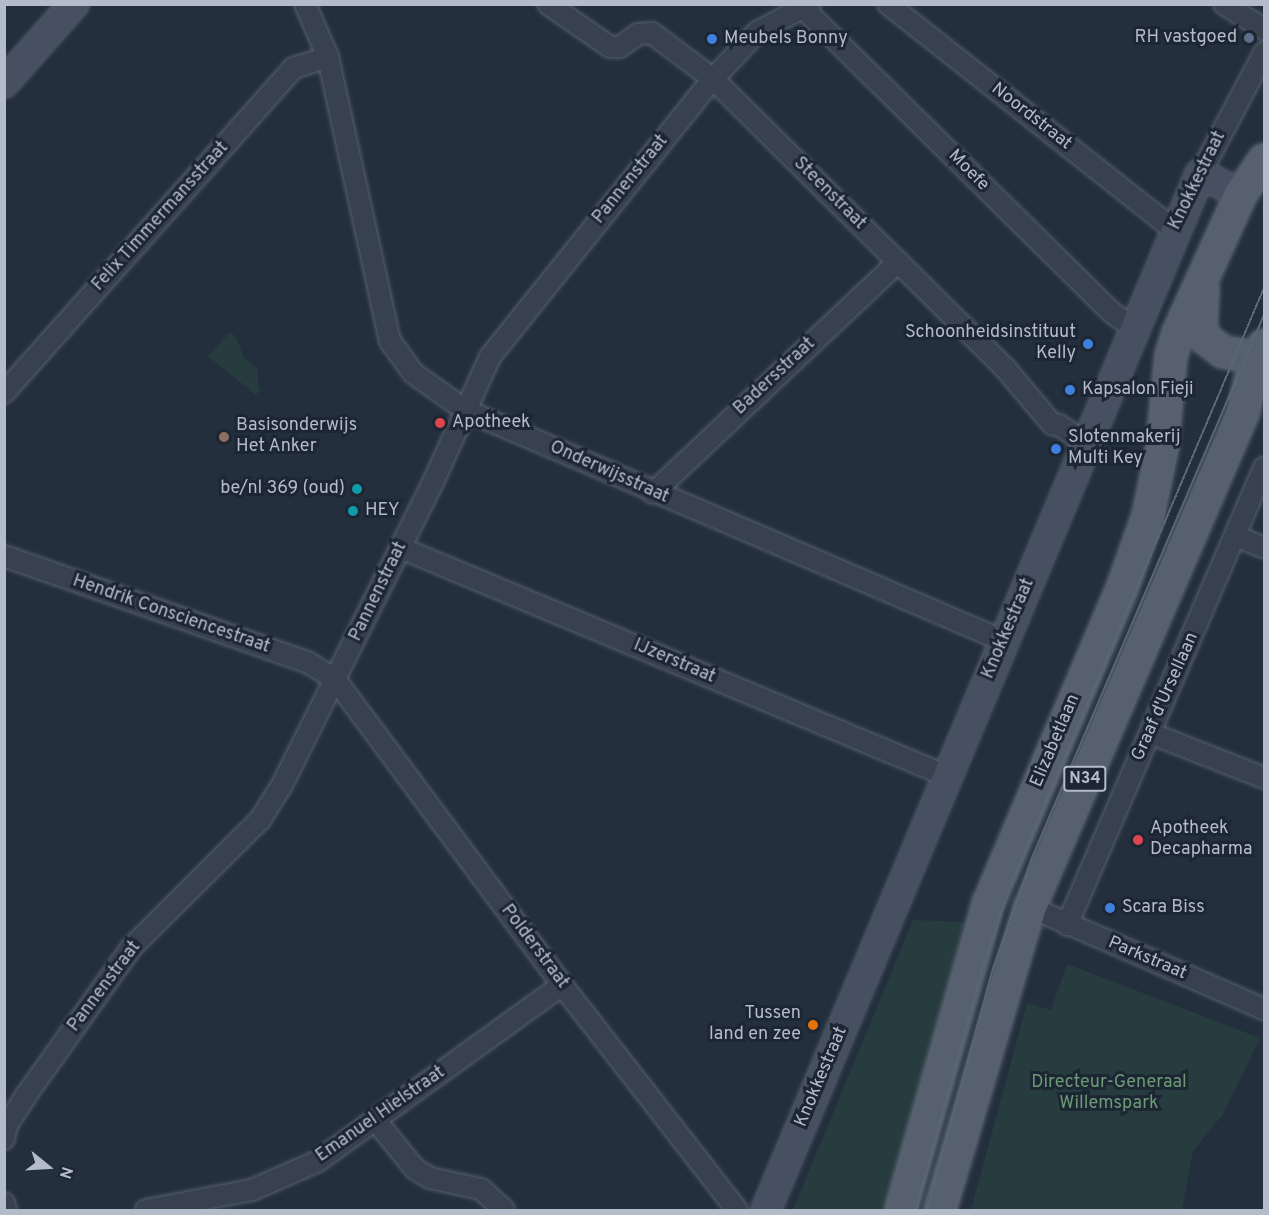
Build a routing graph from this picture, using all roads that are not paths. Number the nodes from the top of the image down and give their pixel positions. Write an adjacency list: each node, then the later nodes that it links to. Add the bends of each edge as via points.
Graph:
1 (74, 4): 11 (street)
2 (305, 4): 9 (street, Onderwijsstraat)
3 (548, 4): 10 (street, Steenstraat, via 610,47 620,47 638,34 652,33)
4 (888, 4): 15 (street, Noordstraat)
5 (1224, 4): 7 (street)
6 (808, 7): 10 (street, Pannenstraat, via 757,32); 18 (street, Moefe, via 1111,312)
7 (1264, 29)
8 (1264, 53): 13 (street, Knokkestraat)
9 (328, 57): 20 (street, Felix Timmermansstraat, via 294,68); 21 (street, Onderwijsstraat, via 390,341 413,373)
10 (712, 79): 16 (street, Steenstraat); 21 (street, Pannenstraat, via 490,357)
11 (4, 83)
12 (1264, 160): 14 (main road, Elizabetlaan / N34)
13 (1200, 174): 14 (street); 15 (street, Knokkestraat)
14 (1241, 194): 17 (main road, Elizabetlaan / N34)
15 (1174, 230): 18 (street, Knokkestraat)
16 (898, 262): 22 (street, Steenstraat, via 1023,386 1028,400 1052,424); 24 (street, Badersstraat)
17 (1204, 273): 19 (main road, Elizabetlaan / N34, via 1201,328 1206,339 1223,352); 46 (main road, Elizabetlaan / N34, via 1171,356 1162,449 1148,516 1122,589 989,902)
18 (1134, 328): 22 (street, Knokkestraat)
19 (1260, 351): 34 (main road, Elizabetlaan / N34, via 1243,413)
20 (4, 393)
21 (465, 410): 24 (street, Onderwijsstraat); 26 (street, Pannenstraat)
22 (1086, 444): 29 (street, Knokkestraat)
23 (1264, 468): 25 (street, Graaf d'Ursellaan)
24 (653, 493): 29 (street, Onderwijsstraat)
25 (1236, 536): 27 (street); 31 (street, Graaf d'Ursellaan)
26 (401, 548): 30 (street, Pannenstraat); 32 (street, IJzerstraat)
27 (1264, 548)
28 (4, 556): 30 (street, Hendrik Consciencestraat, via 309,663)
29 (1004, 640): 32 (street, Knokkestraat)
30 (335, 680): 36 (street, Polderstraat); 39 (street, Pannenstraat, via 260,820 131,948 27,1094)
31 (1150, 734): 33 (street); 35 (street, Graaf d'Ursellaan)
32 (947, 776): 45 (street, Knokkestraat)
33 (1264, 778)
34 (1030, 907): 35 (street, Parkstraat); 47 (main road, Elizabetlaan / N34)
35 (1066, 925): 37 (street, Parkstraat)
36 (562, 985): 38 (street, Emanuel Hielstraat); 44 (street, Polderstraat)
37 (1264, 1010)
38 (377, 1122): 42 (street, Emanuel Hielstraat, via 318,1161 252,1191); 43 (street, via 415,1168 430,1178 481,1189)
39 (4, 1139)
40 (4, 1203): 41 (street)
41 (6, 1210)
42 (146, 1210)
43 (504, 1210)
44 (737, 1210)
45 (766, 1210)
46 (901, 1210)
47 (940, 1210)

